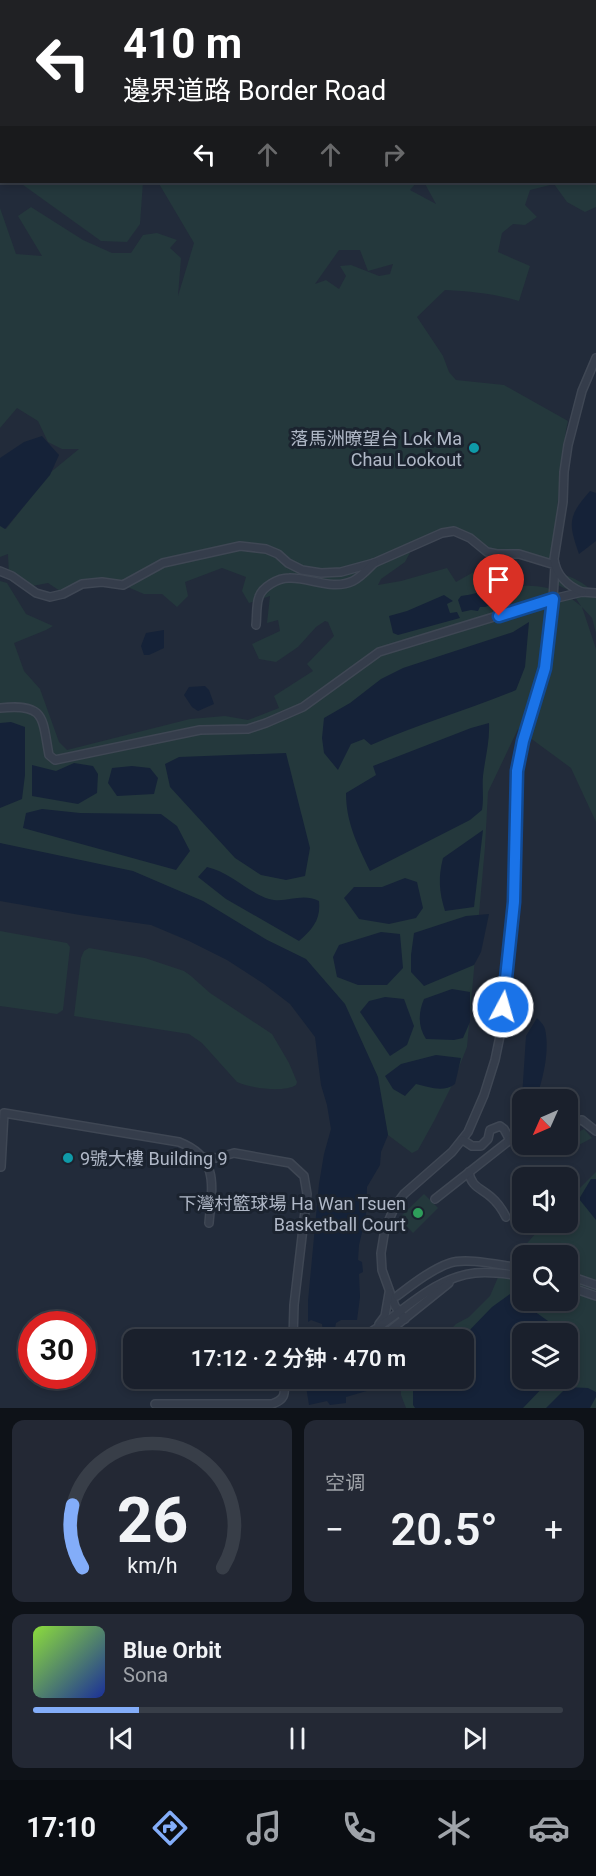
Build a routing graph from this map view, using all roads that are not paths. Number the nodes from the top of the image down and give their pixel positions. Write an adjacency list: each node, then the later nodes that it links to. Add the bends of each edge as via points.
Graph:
1 (596, 358): 3 (street, via 582,391 568,445)
2 (374, 562): 3 (street, via 454,531 487,552 519,554); 4 (street, via 341,572 321,573 302,570 266,549 240,546 163,564 123,585 82,584 50,597); 8 (street, via 345,583 288,578 276,581 259,596)
3 (555, 566): 5 (street, via 567,583); 7 (street)
4 (0, 571)
5 (582, 592): 6 (street); 7 (street)
6 (596, 593)
7 (553, 599): 9 (street, via 379,652 303,707 248,729 200,730 55,759 49,755 39,713 24,707); 12 (street, via 545,668 517,771 514,902 501,1031 484,1095)
8 (256, 625)
9 (0, 708)
10 (578, 1121): 11 (street)
11 (596, 1131)
12 (463, 1140): 13 (street, via 481,1146 488,1139 489,1130 500,1126); 24 (street, via 395,1206 382,1242 382,1270)
13 (510, 1140): 16 (street)
14 (203, 1157): 15 (street, via 179,1142 4,1113); 19 (street, via 212,1176); 31 (street, via 234,1154 290,1163 304,1176 307,1186)
15 (1, 1167)
16 (469, 1172): 17 (street); 18 (street, via 478,1189 489,1195)
17 (435, 1199)
18 (506, 1217)
19 (209, 1223)
20 (512, 1267): 27 (street, via 450,1263)
21 (512, 1274): 22 (street, via 484,1272)
22 (453, 1279): 29 (street); 30 (street)
23 (578, 1279): 25 (street)
24 (387, 1283): 27 (street); 29 (street, via 394,1306); 32 (street, via 385,1316)
25 (596, 1285)
26 (578, 1290): 28 (street)
27 (397, 1296): 29 (street)
28 (596, 1296)
29 (403, 1309): 30 (street); 32 (street)
30 (408, 1317): 33 (street)
31 (293, 1329)
32 (375, 1329)
33 (392, 1329)
34 (284, 1389): 35 (street, via 281,1401 272,1404)
35 (155, 1404)

